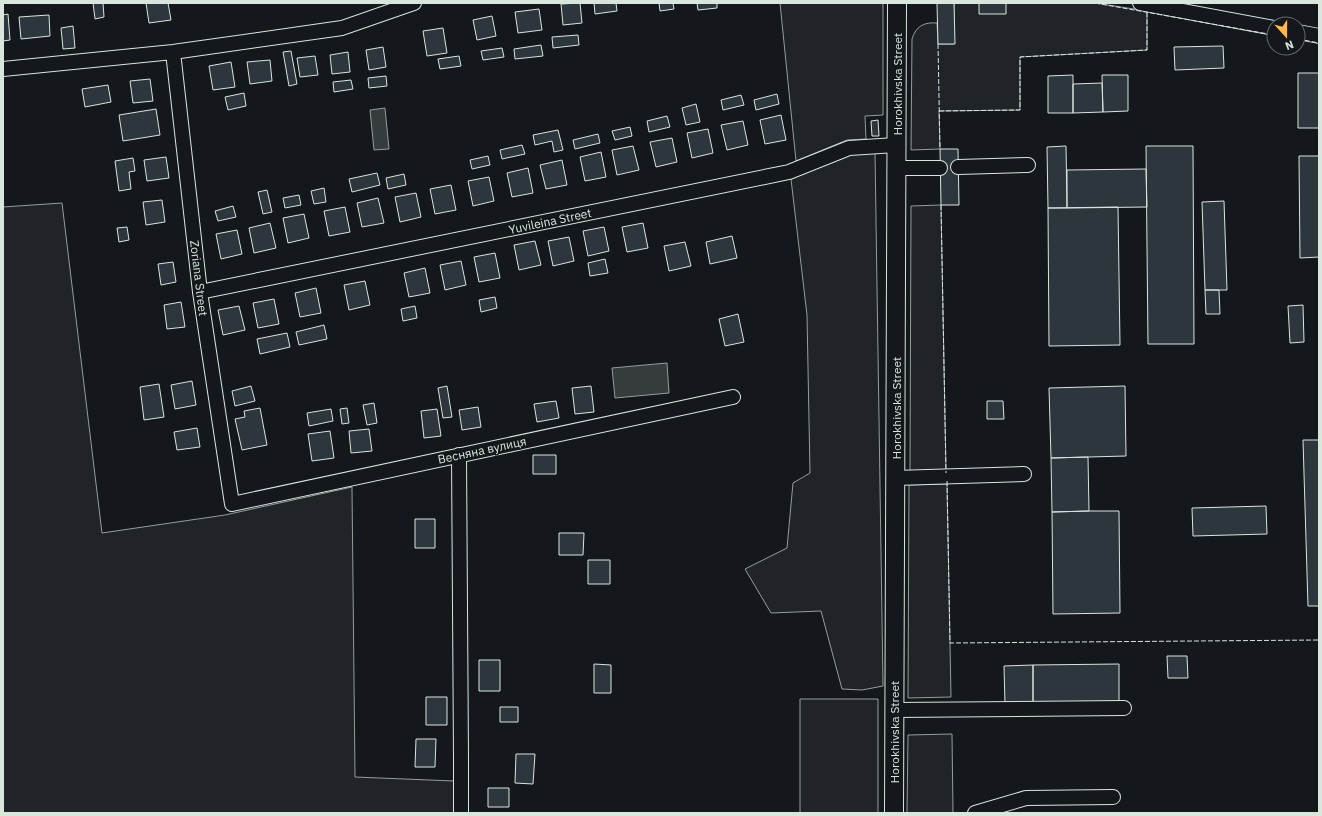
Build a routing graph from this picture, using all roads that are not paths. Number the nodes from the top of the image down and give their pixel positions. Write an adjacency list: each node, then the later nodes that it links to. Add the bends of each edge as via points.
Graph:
1 (414, 3): 7 (street, via 342,28)
2 (897, 3): 9 (main road, Horokhivska Street)
3 (1140, 3): 4 (street)
4 (1266, 27)
5 (1306, 34): 6 (street)
6 (1319, 36)
7 (173, 52): 8 (street); 14 (street, Zoriana Street)
8 (3, 69)
9 (896, 145): 12 (main road, Horokhivska Street); 14 (street, Yuvileina Street, via 849,148 789,172)
10 (1028, 166): 11 (street)
11 (958, 167)
12 (896, 168): 13 (street); 18 (main road, Horokhivska Street)
13 (940, 168)
14 (200, 292): 19 (street, Zoriana Street)
15 (733, 397): 16 (street, Весняна вулиця)
16 (459, 455): 19 (street, Весняна вулиця); 23 (street)
17 (1024, 474): 18 (street)
18 (895, 478): 21 (main road, Horokhivska Street)
19 (232, 504)
20 (1124, 708): 21 (street)
21 (894, 710): 24 (main road, Horokhivska Street)
22 (1114, 797): 25 (street, via 1026,798)
23 (461, 813)
24 (894, 813)
25 (974, 813)

